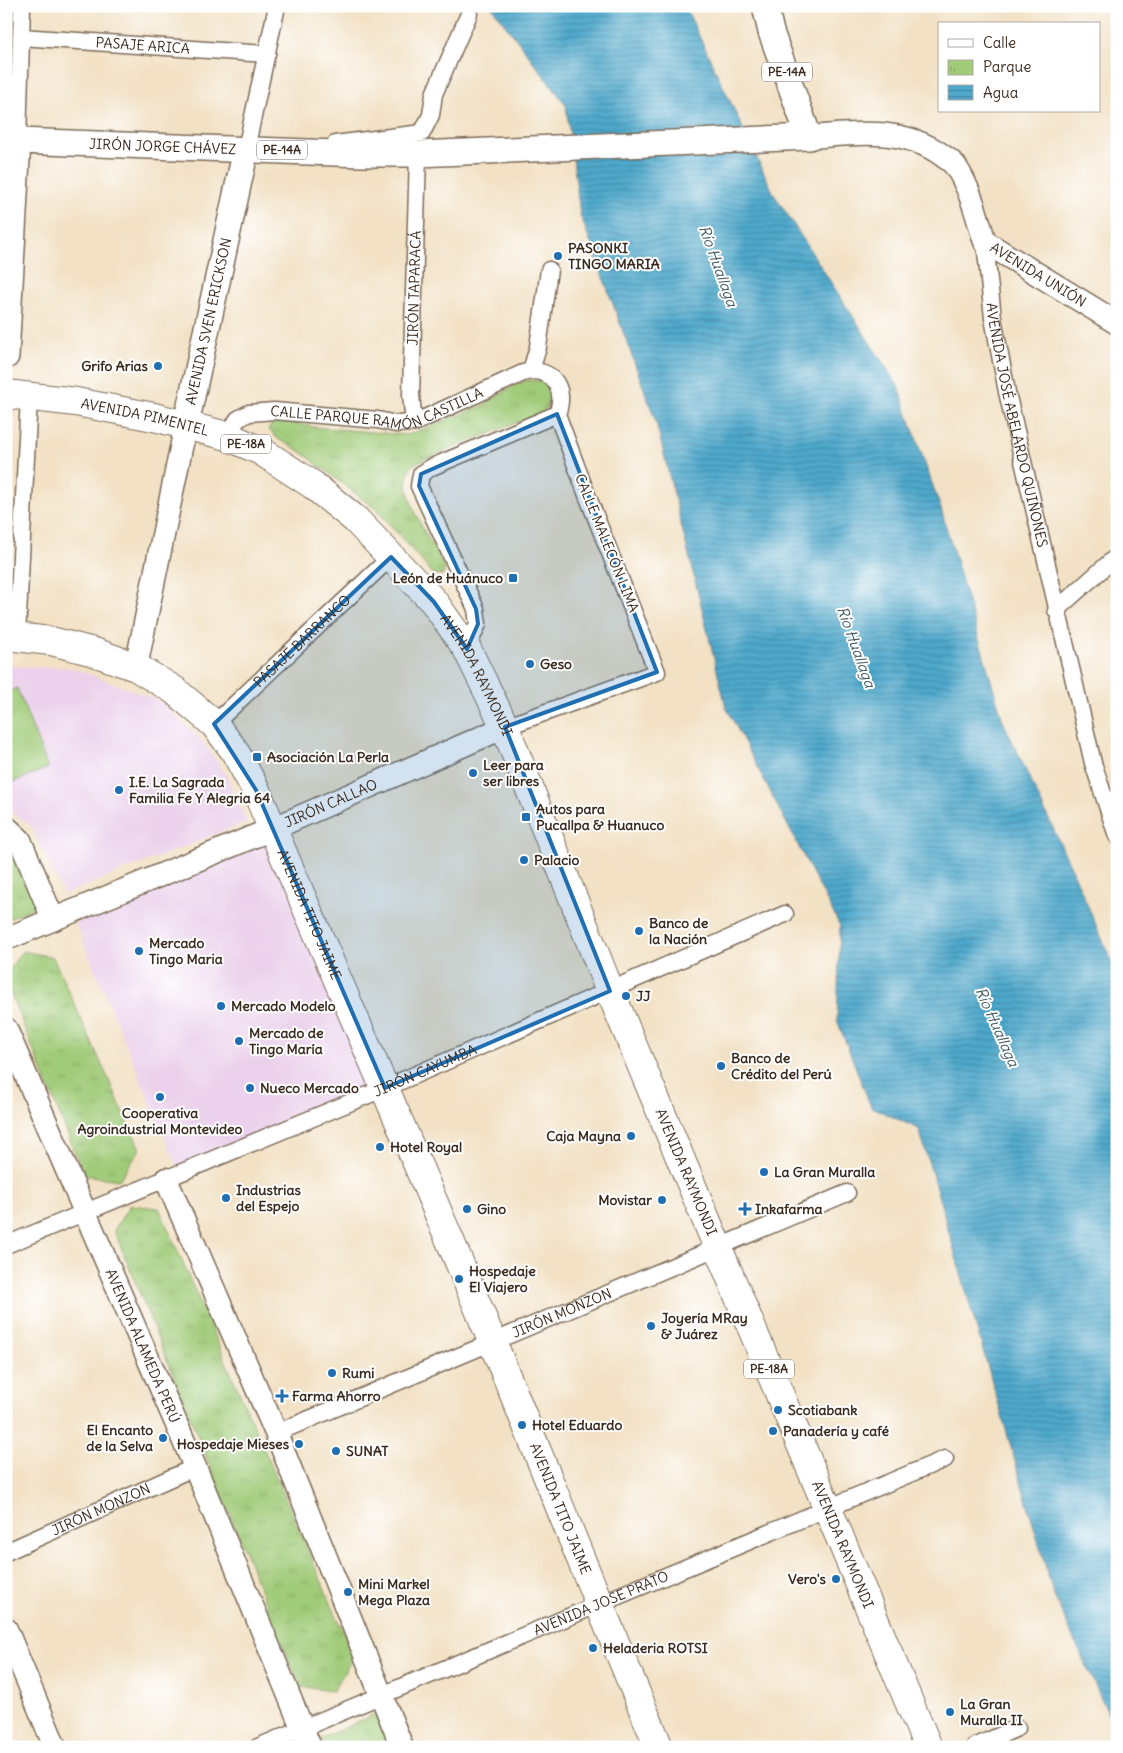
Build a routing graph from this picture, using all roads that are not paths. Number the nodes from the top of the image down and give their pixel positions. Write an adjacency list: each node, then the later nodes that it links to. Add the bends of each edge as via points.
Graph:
1 (22, 6): 5 (street)
2 (277, 6): 6 (street, AVENIDA SVEN ERICKSON)
3 (765, 6): 7 (main road, PE-14A)
4 (469, 14): 10 (street, via 434,94 431,115 422,133)
5 (20, 37): 6 (street, PASAJE ARICA); 8 (street)
6 (267, 54): 9 (street, AVENIDA SVEN ERICKSON)
7 (797, 138): 11 (main road, JIRÓN JORGE CHÁVEZ / PE-14A); 12 (street, AVENIDA JOSÉ ABELARDO QUIÑONES, via 888,134 930,147 955,165 968,191)
8 (18, 141): 9 (main road, JIRÓN JORGE CHÁVEZ / PE-14A); 15 (main road)
9 (246, 148): 10 (main road, JIRÓN JORGE CHÁVEZ / PE-14A); 20 (main road, AVENIDA SVEN ERICKSON / PE-14A)
10 (293, 150): 11 (main road, JIRÓN JORGE CHÁVEZ / PE-14A)
11 (418, 154): 19 (street, JIRÓN TAPARACÁ, via 411,395)
12 (985, 242): 14 (street, AVENIDA UNIÓN); 25 (street, AVENIDA JOSÉ ABELARDO QUIÑONES, via 993,318 1007,392)
13 (549, 270): 16 (street, via 538,347)
14 (1117, 323)
15 (6, 356)
16 (531, 371): 18 (street, via 545,374 558,385 562,402); 19 (street, CALLE PARQUE RAMÓN CASTILLA)
17 (17, 395): 20 (highway, AVENIDA PIMENTEL / PE-18A, via 101,406); 26 (street)
18 (557, 414): 27 (street, via 421,474 419,486 476,609 478,624); 29 (street, CALLE MALECÓN LIMA)
19 (414, 423): 21 (street, CALLE PARQUE RAMÓN CASTILLA, via 396,424 274,411 249,412 238,419)
20 (186, 424): 21 (highway, AVENIDA PIMENTEL / PE-18A); 28 (street, AVENIDA SVEN ERICKSON)
21 (227, 436): 23 (highway, AVENIDA PIMENTEL / PE-18A, via 262,451 312,485 356,520)
22 (1117, 556): 25 (street)
23 (391, 557): 24 (highway, AVENIDA PIMENTEL / PE-18A); 30 (street, PASAJE BARRANCO)
24 (434, 602): 27 (highway, AVENIDA RAYMONDI / PE-18A)
25 (1056, 610): 34 (street, AVENIDA JOSÉ ABELARDO QUIÑONES, via 1093,763)
26 (11, 637): 28 (highway, AVENIDA TITO JAIME, via 51,641)
27 (467, 649): 31 (highway, AVENIDA RAYMONDI / PE-18A)
28 (136, 667): 30 (highway, AVENIDA TITO JAIME, via 174,690)
29 (657, 672): 31 (street, JIRÓN CALLAO)
30 (214, 724): 33 (highway, AVENIDA TITO JAIME, via 234,750)
31 (505, 727): 33 (street, JIRÓN CALLAO); 38 (highway, AVENIDA RAYMONDI / PE-18A)
32 (6, 827): 36 (street, via 20,840)
33 (272, 829): 36 (street, JIRÓN CALLAO); 40 (highway, AVENIDA TITO JAIME)
34 (1117, 836)
35 (785, 914): 38 (street, JIRÓN CAYUMBA)
36 (53, 919): 37 (street, JIRÓN CALLAO)
37 (6, 938)
38 (610, 991): 40 (street, JIRÓN CAYUMBA); 45 (highway, AVENIDA RAYMONDI / PE-18A)
39 (6, 1029): 43 (street, AVENIDA ALAMEDA PERÚ)
40 (386, 1088): 41 (street, JIRÓN CAYUMBA); 46 (highway, AVENIDA TITO JAIME)
41 (166, 1178): 43 (street, JIRÓN CAYUMBA); 47 (street)
42 (847, 1194): 45 (street, JIRÓN MONZON)
43 (87, 1211): 44 (street, JIRÓN CAYUMBA); 49 (street, AVENIDA ALAMEDA PERÚ)
44 (6, 1245)
45 (718, 1247): 46 (street, JIRÓN MONZON); 50 (highway, AVENIDA RAYMONDI / PE-18A)
46 (492, 1342): 47 (street, JIRÓN MONZON); 52 (highway, AVENIDA TITO JAIME)
47 (276, 1433): 54 (street)
48 (944, 1459): 50 (street, AVENIDA JOSE PRATO)
49 (195, 1467): 51 (street, JIRÓN MONZON); 56 (street, AVENIDA ALAMEDA PERÚ)
50 (828, 1508): 52 (street, AVENIDA JOSE PRATO); 61 (highway, AVENIDA RAYMONDI / PE-18A)
51 (6, 1552)
52 (598, 1604): 54 (street, AVENIDA JOSE PRATO); 60 (highway, AVENIDA TITO JAIME)
53 (6, 1630): 57 (street)
54 (382, 1695): 56 (street, AVENIDA JOSE PRATO); 59 (street)
55 (1017, 1728): 62 (street)
56 (307, 1737): 58 (street, AVENIDA JOSE PRATO)
57 (55, 1747)
58 (258, 1747)
59 (402, 1747)
60 (659, 1747)
61 (928, 1747)
62 (974, 1747)

